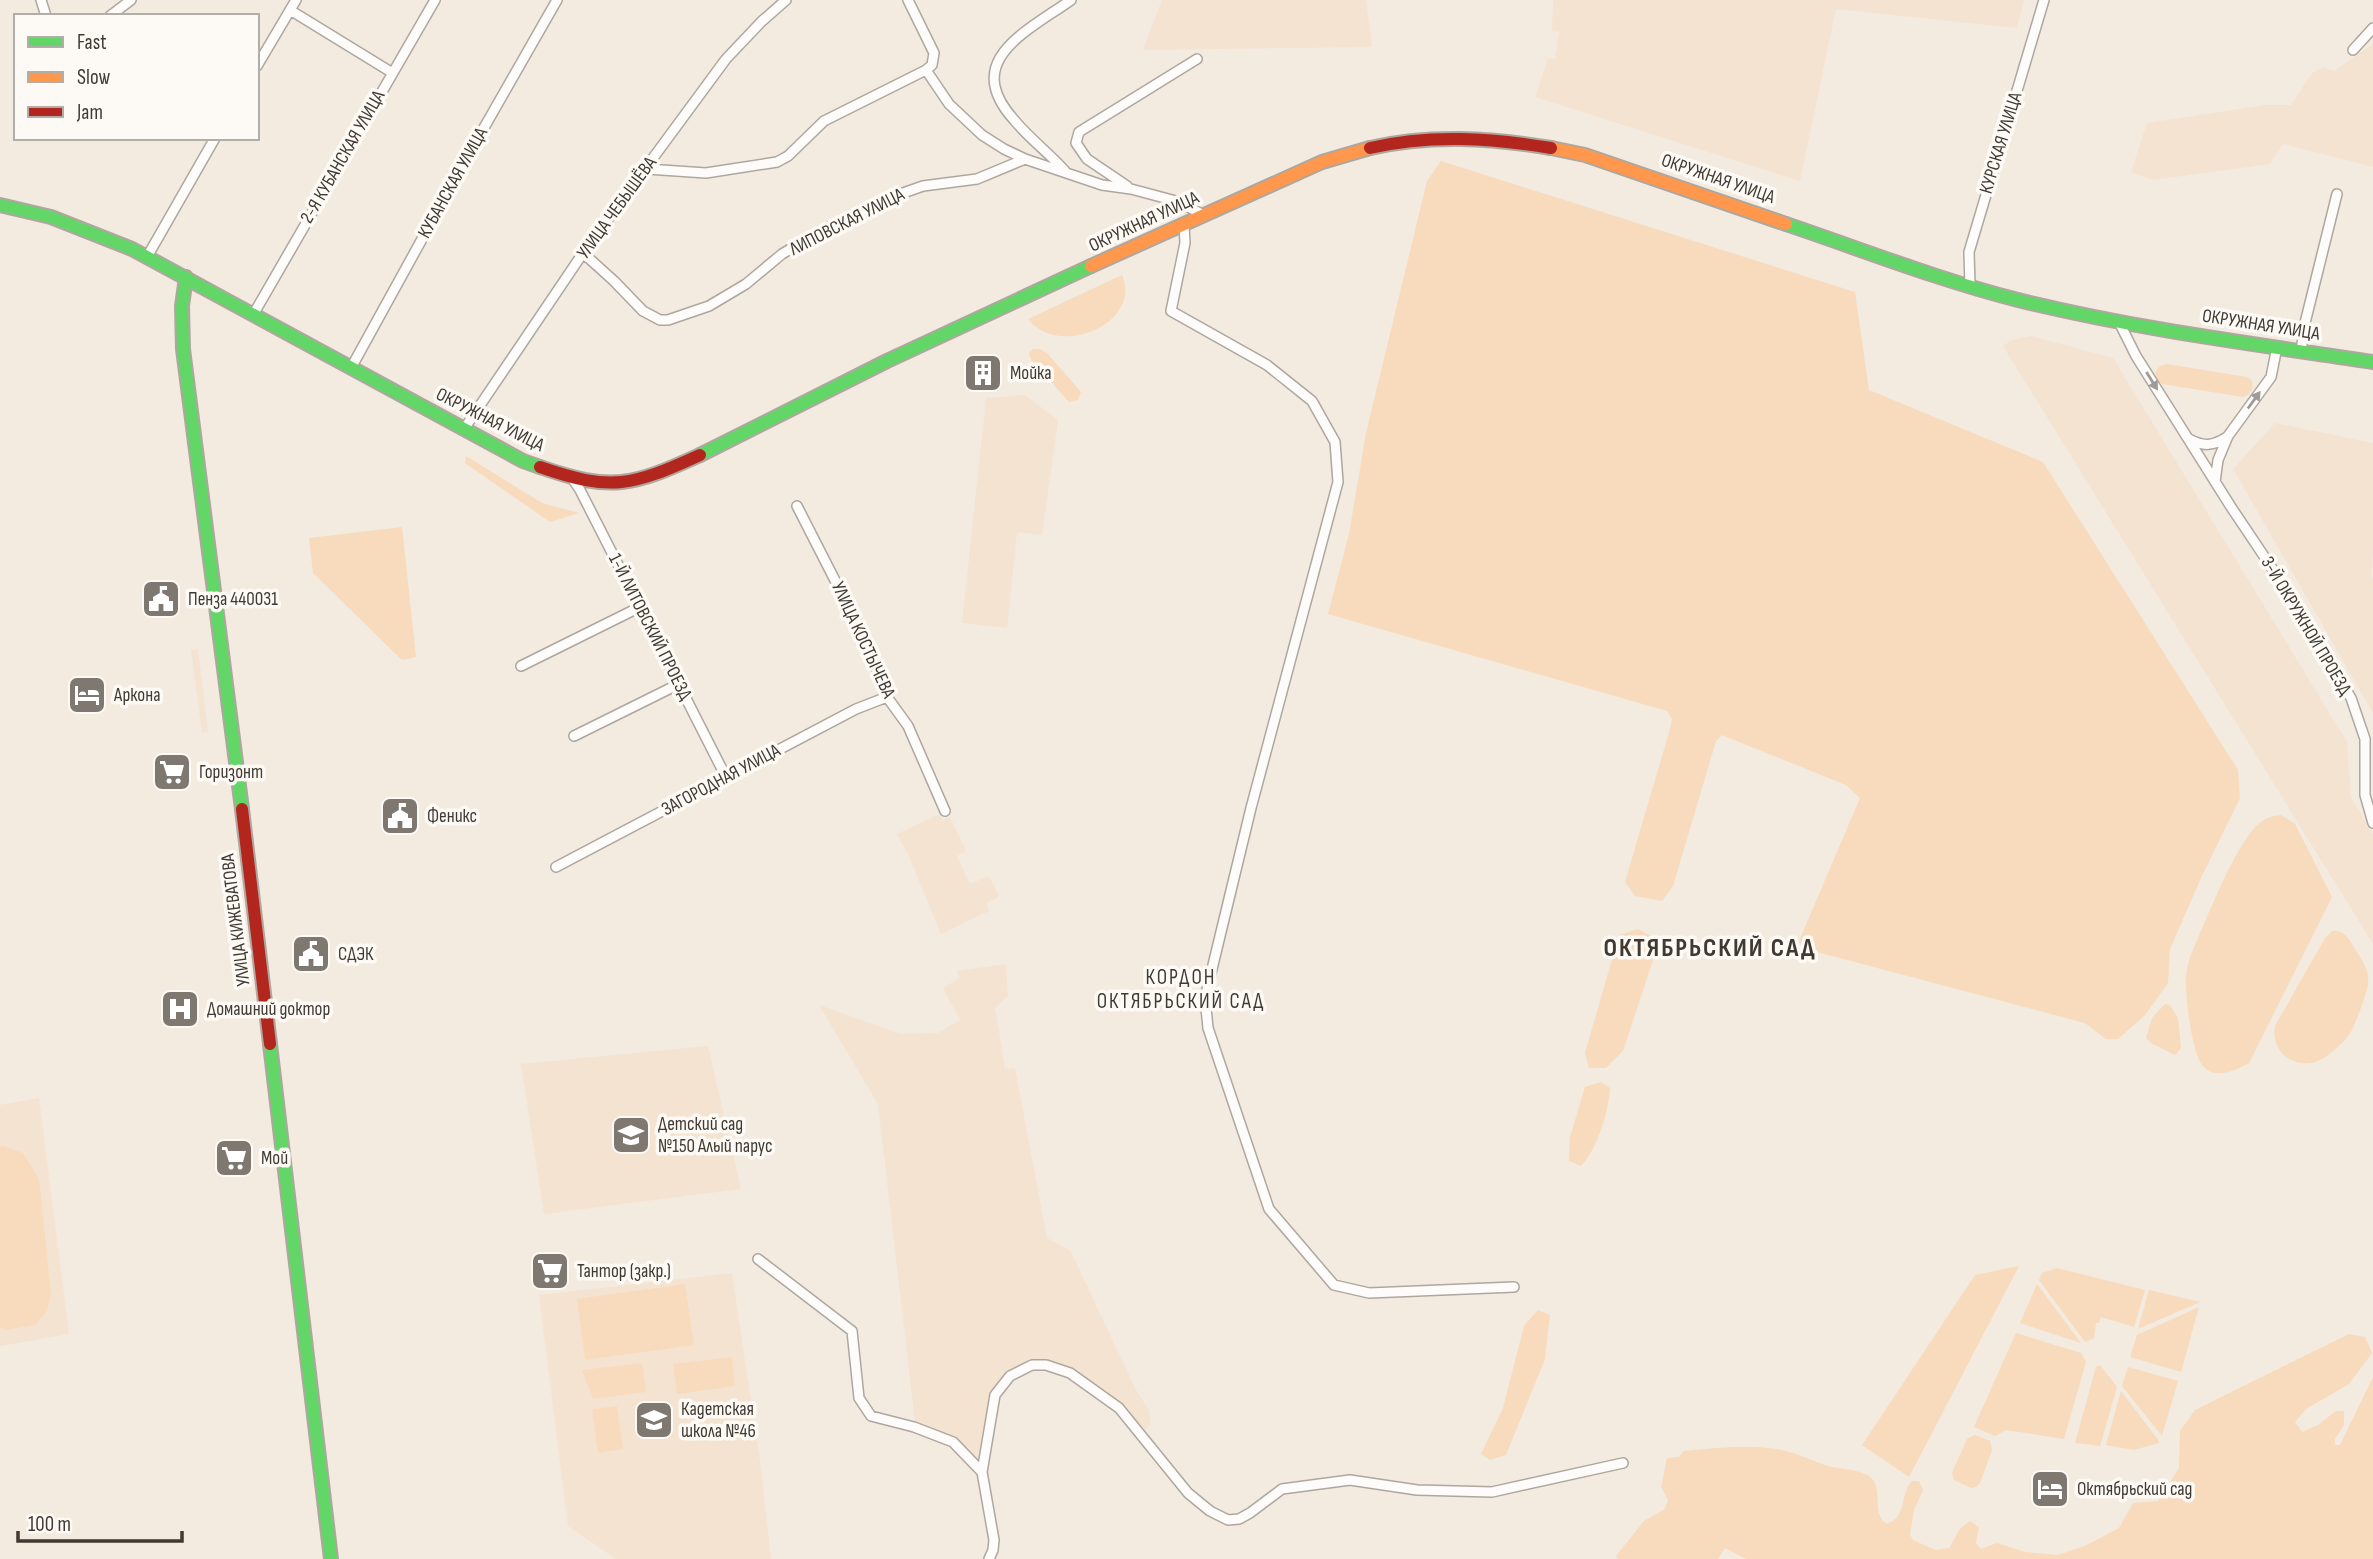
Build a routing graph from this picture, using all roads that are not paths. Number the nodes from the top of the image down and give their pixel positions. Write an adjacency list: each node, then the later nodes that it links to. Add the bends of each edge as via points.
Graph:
1 (131, 0): 10 (street)
2 (296, 0): 9 (street)
3 (435, 0): 16 (street, 2-Я КУБАНСКАЯ УЛИЦА)
4 (558, 0): 35 (street, КУБАНСКАЯ УЛИЦА)
5 (786, 0): 19 (street, УЛИЦА ЧЕБЫШЁВА, via 726,59)
6 (908, 0): 15 (street, via 934,53)
7 (1071, 0): 20 (street, via 1011,44 993,74 994,88 1013,120)
8 (2044, 0): 29 (street, КУРСКАЯ УЛИЦА, via 1969,252)
9 (290, 10): 14 (street); 16 (street)
10 (113, 14)
11 (2373, 28): 12 (street)
12 (2353, 50)
13 (1197, 60): 21 (street, via 1084,127 1076,138 1087,159)
14 (259, 63)
15 (926, 70): 18 (street, via 950,104 982,135); 19 (street, via 824,121 777,162 706,173)
16 (391, 72): 30 (street, 2-Я КУБАНСКАЯ УЛИЦА)
17 (214, 140): 27 (street)
18 (1025, 159): 20 (street); 26 (street, ЛИПОВСКАЯ УЛИЦА, via 977,178 923,186 889,198 782,254 746,284 709,306 668,320 643,312)
19 (647, 169): 26 (street, УЛИЦА ЧЕБЫШЁВА)
20 (1066, 172): 21 (street)
21 (1131, 189): 24 (street, via 1176,201)
22 (2337, 194): 33 (street)
23 (0, 205): 27 (main road, ОКРУЖНАЯ УЛИЦА, via 82,226)
24 (1204, 215): 25 (main road, ОКРУЖНАЯ УЛИЦА); 29 (main road, ОКРУЖНАЯ УЛИЦА, via 1322,162 1380,146 1433,139 1500,140 1597,159)
25 (1184, 225): 39 (main road, ОКРУЖНАЯ УЛИЦА, via 961,326 652,477 613,484); 54 (street, via 1185,243 1171,311 1268,365 1312,401 1335,442 1338,482 1205,998 1208,1028 1269,1209 1334,1285 1369,1293)
26 (583, 253): 36 (street, УЛИЦА ЧЕБЫШЁВА)
27 (147, 257): 28 (main road, ОКРУЖНАЯ УЛИЦА)
28 (186, 277): 30 (main road, ОКРУЖНАЯ УЛИЦА); 57 (main road, УЛИЦА КИЖЕВАТОВА, via 180,299 188,397 251,878)
29 (1970, 286): 31 (main road, ОКРУЖНАЯ УЛИЦА)
30 (253, 315): 35 (main road, ОКРУЖНАЯ УЛИЦА)
31 (2119, 321): 32 (main road, ОКРУЖНАЯ УЛИЦА); 38 (street, 3-Й ОКРУЖНОЙ ПРОЕЗД, one-way to 38)
32 (2277, 347): 33 (main road, ОКРУЖНАЯ УЛИЦА); 37 (street, one-way to 32, via 2271,377)
33 (2301, 351): 34 (main road, ОКРУЖНАЯ УЛИЦА)
34 (2373, 362)
35 (351, 368): 36 (main road, ОКРУЖНАЯ УЛИЦА)
36 (464, 429): 39 (main road, ОКРУЖНАЯ УЛИЦА, via 523,461)
37 (2228, 436): 38 (street, via 2215,445 2200,445); 40 (street)
38 (2187, 438): 40 (street, 3-Й ОКРУЖНОЙ ПРОЕЗД)
39 (572, 478): 42 (street, 1-Й ЛИТОВСКИЙ ПРОЕЗД)
40 (2215, 482): 48 (street, 3-Й ОКРУЖНОЙ ПРОЕЗД, via 2283,583 2351,698 2365,739)
41 (797, 506): 45 (street, УЛИЦА КОСТЫЧЕВА, via 868,645)
42 (640, 607): 43 (street); 44 (street, 1-Й ЛИТОВСКИЙ ПРОЕЗД)
43 (521, 666)
44 (679, 684): 46 (street); 49 (street, 1-Й ЛИТОВСКИЙ ПРОЕЗД)
45 (887, 697): 49 (street, ЗАГОРОДНАЯ УЛИЦА); 50 (street, УЛИЦА КОСТЫЧЕВА, via 908,726)
46 (574, 736)
47 (2373, 760): 48 (street)
48 (2363, 767): 51 (street, 3-Й ОКРУЖНОЙ ПРОЕЗД)
49 (726, 777): 52 (street, ЗАГОРОДНАЯ УЛИЦА)
50 (945, 811)
51 (2373, 823)
52 (556, 867)
53 (758, 1259): 56 (street, via 852,1331 859,1398 871,1416 953,1442)
54 (1514, 1287)
55 (1623, 1462): 56 (street, via 1492,1492 1417,1490 1350,1480 1282,1489 1239,1519 1228,1520 1188,1493 1119,1408 1070,1373 1032,1365 1010,1376 995,1395)
56 (982, 1472): 58 (street, via 994,1540)
57 (331, 1559)
58 (989, 1559)

